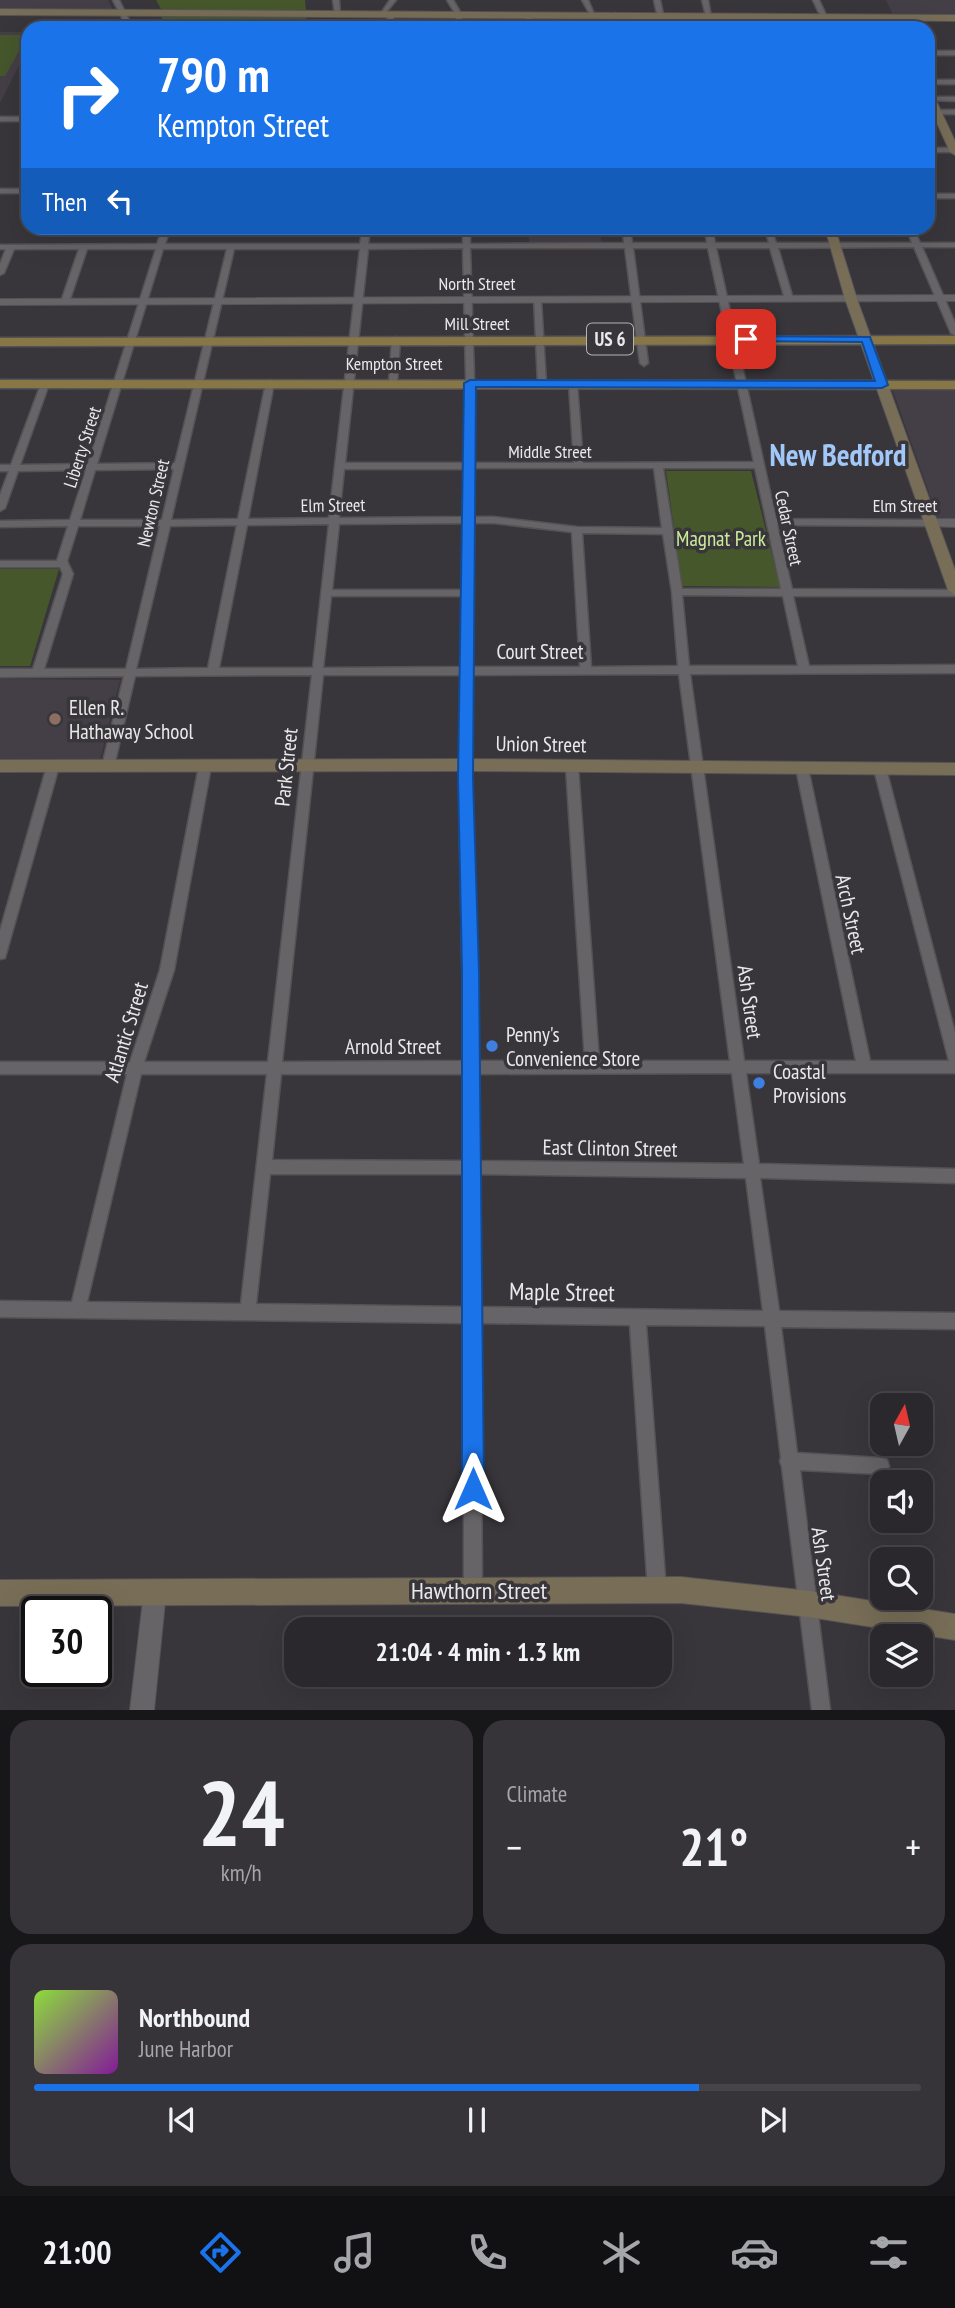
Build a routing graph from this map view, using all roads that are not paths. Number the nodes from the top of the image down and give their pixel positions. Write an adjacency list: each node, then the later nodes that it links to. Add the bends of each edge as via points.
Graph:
1 (116, 0): 12 (street)
2 (336, 0): 14 (street)
3 (393, 0): 15 (street)
4 (450, 0): 17 (street)
5 (585, 0): 18 (street)
6 (657, 0): 20 (street)
7 (705, 0): 21 (street)
8 (816, 0): 22 (street)
9 (526, 11): 17 (main road); 18 (main road); 27 (street)
10 (0, 12): 12 (main road)
11 (757, 12): 21 (main road); 22 (main road); 30 (main road)
12 (122, 13): 14 (main road); 24 (street)
13 (887, 13): 22 (main road); 23 (main road); 32 (main road)
14 (338, 14): 15 (main road)
15 (381, 15): 16 (main road)
16 (391, 15): 17 (main road); 25 (street)
17 (459, 15): 26 (street)
18 (593, 15): 19 (main road)
19 (615, 15): 20 (main road); 28 (street)
20 (660, 15): 21 (main road); 29 (street)
21 (709, 16)
22 (824, 17): 31 (street)
23 (955, 18)
24 (126, 21)
25 (390, 21)
26 (459, 21)
27 (528, 21)
28 (616, 21)
29 (661, 21)
30 (760, 21)
31 (826, 21)
32 (891, 21)
33 (935, 53): 34 (street)
34 (955, 53)
35 (935, 82): 36 (street)
36 (955, 82)
37 (935, 97): 38 (street)
38 (955, 99)
39 (935, 112): 40 (street)
40 (955, 112)
41 (935, 117): 45 (main road)
42 (0, 119): 43 (street)
43 (21, 119)
44 (935, 150): 45 (street)
45 (955, 150)
46 (0, 191): 47 (street)
47 (21, 191)
48 (935, 196): 49 (street)
49 (955, 196)
50 (163, 235): 69 (street, Liberty Street)
51 (365, 235): 63 (street, Park Street)
52 (467, 235): 64 (street)
53 (627, 235): 65 (street)
54 (710, 235): 59 (street, Cedar Street)
55 (770, 235): 60 (street)
56 (832, 235): 61 (main road)
57 (914, 235): 58 (street)
58 (918, 244): 61 (street); 62 (street); 72 (street)
59 (712, 245): 60 (street); 65 (street); 74 (street, Cedar Street)
60 (772, 245): 61 (street); 75 (street)
61 (836, 245): 76 (main road)
62 (955, 245)
63 (364, 246): 64 (street); 70 (street); 81 (street, Park Street)
64 (468, 246): 65 (street); 77 (street)
65 (629, 246): 79 (street)
66 (0, 247): 67 (street)
67 (11, 247): 68 (street); 71 (street)
68 (84, 247): 69 (street); 83 (street)
69 (158, 247): 70 (street); 84 (street, Liberty Street)
70 (231, 247): 80 (street, Newton Street)
71 (0, 273)
72 (941, 298): 73 (street, North Street); 76 (street, North Street); 85 (street)
73 (955, 298)
74 (723, 299): 75 (street, North Street); 79 (street, North Street); 87 (street, Cedar Street)
75 (789, 299): 76 (street, North Street)
76 (851, 299): 88 (main road)
77 (469, 300): 78 (street, North Street); 81 (street, North Street); 90 (street)
78 (537, 300): 79 (street, North Street); 91 (street)
79 (636, 300): 86 (street)
80 (219, 301): 81 (street, North Street); 84 (street, North Street); 93 (street, Newton Street)
81 (358, 301): 94 (street, Park Street)
82 (0, 302): 83 (street, North Street)
83 (65, 302): 84 (street, North Street)
84 (143, 302): 96 (street, Liberty Street)
85 (955, 333)
86 (641, 339): 87 (main road, Mill Street / US 6); 91 (main road, Mill Street / US 6); 97 (street)
87 (732, 339): 88 (main road, Mill Street / US 6); 108 (street, Cedar Street)
88 (866, 339): 92 (main road, Mill Street / US 6); 109 (main road)
89 (396, 340): 90 (main road, Mill Street / US 6); 94 (main road, Mill Street / US 6); 101 (street)
90 (469, 340): 91 (main road, Mill Street / US 6); 102 (street)
91 (539, 340): 106 (street)
92 (955, 340)
93 (210, 341): 94 (main road, Mill Street / US 6); 96 (main road, Mill Street / US 6); 98 (street, Newton Street)
94 (354, 341): 100 (street, Park Street)
95 (0, 342): 96 (main road, Mill Street / US 6)
96 (132, 342): 105 (street, Liberty Street)
97 (644, 363)
98 (199, 383): 99 (main road, Kempton Street / US 6); 105 (main road, Kempton Street / US 6); 112 (street, Newton Street)
99 (270, 383): 100 (main road, Kempton Street / US 6); 125 (street)
100 (350, 383): 101 (main road, Kempton Street / US 6); 113 (street, Park Street)
101 (393, 383): 102 (main road, Kempton Street / US 6)
102 (470, 383): 106 (main road, Kempton Street / US 6); 118 (street)
103 (0, 384): 104 (main road, Kempton Street / US 6)
104 (45, 384): 105 (main road, Kempton Street / US 6); 116 (street)
105 (119, 384): 117 (street, Liberty Street)
106 (542, 384): 107 (main road, Kempton Street / US 6)
107 (573, 384): 108 (main road, Kempton Street / US 6); 119 (street)
108 (741, 384): 109 (main road, Kempton Street / US 6); 111 (street, Cedar Street)
109 (882, 385): 110 (main road, Kempton Street / US 6); 126 (main road)
110 (955, 385)
111 (760, 465): 114 (street, Middle Street); 123 (street, Cedar Street)
112 (180, 466): 117 (street); 124 (street, Newton Street)
113 (341, 466): 118 (street, Middle Street); 122 (street, Park Street)
114 (658, 466): 119 (street, Middle Street); 131 (street, Ash Street)
115 (0, 467): 116 (street)
116 (14, 467): 117 (street); 120 (street)
117 (92, 467): 129 (street, Liberty Street)
118 (469, 467): 119 (street, Middle Street); 121 (street)
119 (579, 467)
120 (0, 508)
121 (467, 520): 122 (street, Elm Street); 130 (street, Elm Street); 136 (street)
122 (334, 522): 125 (street, Elm Street); 135 (street, Park Street)
123 (771, 522): 126 (street, Elm Street); 138 (street, Cedar Street)
124 (166, 523): 125 (street, Elm Street); 129 (street, Elm Street); 148 (street, Newton Street)
125 (242, 523): 143 (street)
126 (931, 523): 127 (street, Elm Street); 134 (main road)
127 (955, 523)
128 (0, 524): 129 (street, Elm Street)
129 (74, 524): 133 (street, Liberty Street)
130 (577, 530): 131 (street, Elm Street); 140 (street)
131 (667, 531): 137 (street, Ash Street)
132 (0, 564): 133 (street)
133 (62, 564): 147 (street, Liberty Street, via 68,574)
134 (955, 591): 138 (street)
135 (326, 593): 136 (street); 145 (street, Park Street)
136 (466, 593): 144 (street)
137 (677, 593): 138 (street); 141 (street, Ash Street)
138 (786, 593): 142 (street, Cedar Street)
139 (955, 669): 142 (street, Court Street)
140 (586, 670): 141 (street, Court Street); 144 (street, Court Street)
141 (684, 670): 142 (street, Court Street); 156 (street, Ash Street)
142 (804, 670)
143 (213, 671): 145 (street, Court Street); 148 (street, Court Street)
144 (467, 671): 145 (street, Court Street); 150 (street)
145 (318, 672): 149 (street, Park Street)
146 (0, 673): 147 (street, Court Street)
147 (37, 673): 148 (street, Court Street)
148 (132, 673): 153 (street, Newton Street)
149 (307, 765): 150 (main road, Union Street); 154 (main road, Union Street); 163 (street, Park Street)
150 (465, 765): 155 (main road, Union Street); 164 (street)
151 (0, 766): 152 (main road, Union Street)
152 (53, 766): 153 (main road, Union Street); 160 (street)
153 (108, 766): 154 (main road, Union Street)
154 (205, 766): 168 (street, Atlantic Street, via 167,970)
155 (572, 767): 156 (main road, Union Street); 165 (street)
156 (697, 767): 157 (main road, Union Street); 162 (street, Ash Street)
157 (802, 768): 158 (main road, Union Street); 169 (street, Arch Street)
158 (880, 769): 159 (main road, Union Street); 161 (street)
159 (955, 769)
160 (0, 954)
161 (955, 1059)
162 (737, 1066): 165 (street, Arnold Street); 169 (street, Arnold Street); 172 (street, Ash Street)
163 (275, 1067): 164 (street, Arnold Street); 168 (street, Arnold Street); 170 (street, Park Street)
164 (471, 1067): 165 (street, Arnold Street); 171 (street)
165 (592, 1067)
166 (955, 1067): 169 (street, Arnold Street)
167 (0, 1068): 168 (street, Arnold Street)
168 (135, 1068): 174 (street, Atlantic Street)
169 (864, 1068)
170 (265, 1167): 171 (street, East Clinton Street); 176 (street, Park Street)
171 (472, 1167): 172 (street, East Clinton Street); 177 (street)
172 (752, 1171): 173 (street, East Clinton Street); 179 (street, Ash Street)
173 (955, 1176)
174 (78, 1308): 175 (street, Maple Street); 176 (street, Maple Street)
175 (0, 1309)
176 (247, 1310): 177 (street, Maple Street)
177 (473, 1313): 178 (street, Maple Street); 183 (street)
178 (637, 1316): 179 (street, Maple Street); 184 (street)
179 (772, 1317): 180 (street, Maple Street); 181 (street, Ash Street)
180 (955, 1321)
181 (788, 1461): 182 (street); 187 (street, Ash Street)
182 (881, 1466)
183 (473, 1590): 184 (main road, Hawthorn Street); 185 (main road, Hawthorn Street)
184 (657, 1590): 187 (main road, Hawthorn Street)
185 (155, 1592): 186 (main road, Hawthorn Street); 189 (street)
186 (0, 1593)
187 (809, 1604): 188 (main road, Hawthorn Street); 190 (street, Ash Street)
188 (955, 1627)
189 (142, 1710)
190 (821, 1710)

